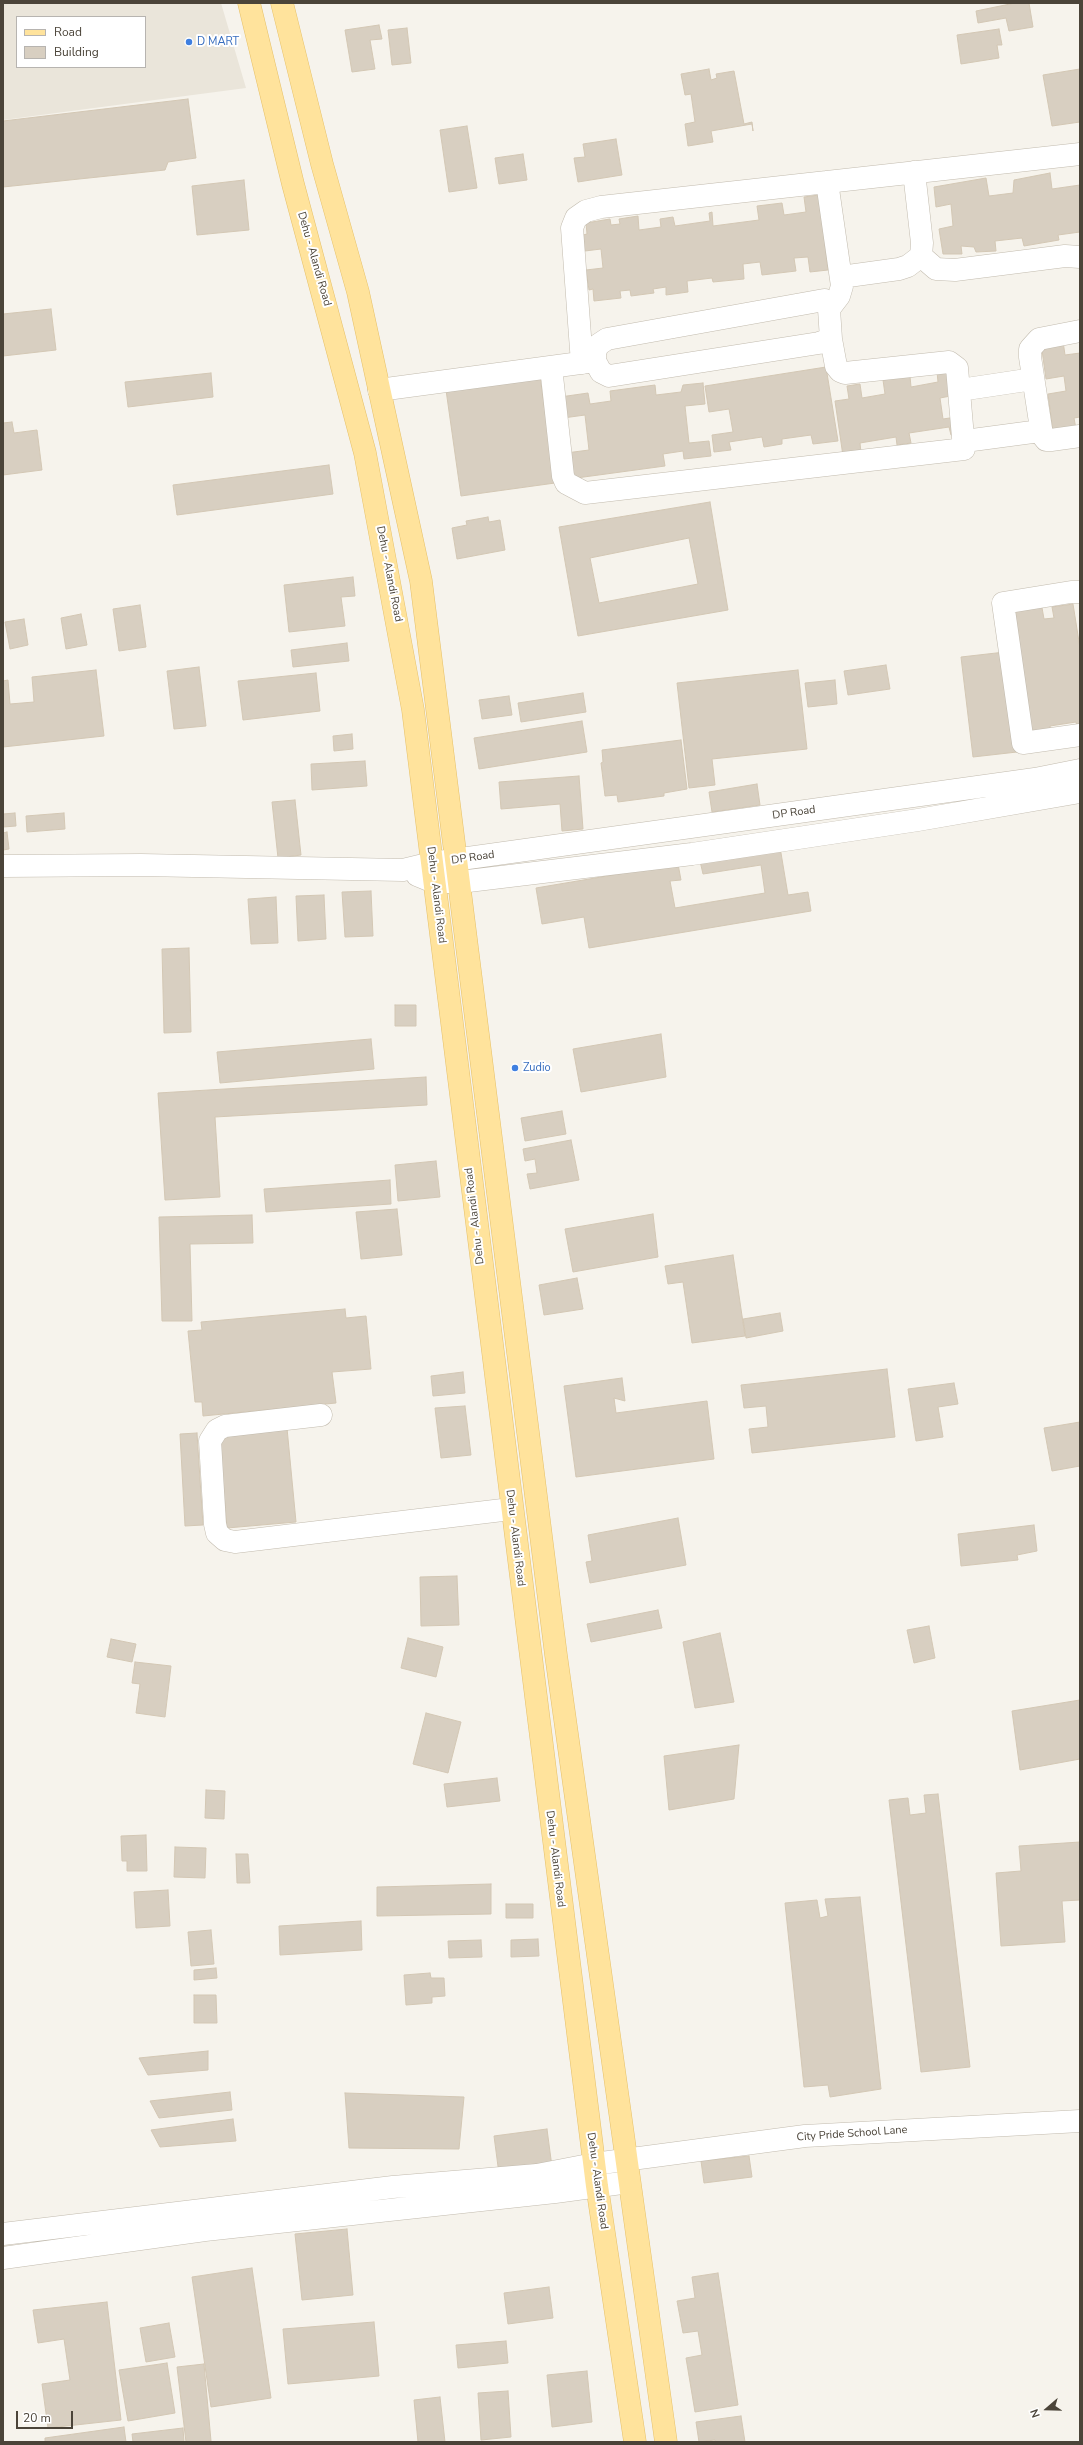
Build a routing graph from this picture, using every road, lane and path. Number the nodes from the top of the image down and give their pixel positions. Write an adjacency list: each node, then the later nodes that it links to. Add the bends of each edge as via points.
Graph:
1 (249, 3): 22 (main road, Dehu - Alandi Road, via 293,184 365,453)
2 (282, 3): 15 (main road, via 322,164 358,292)
3 (1080, 154): 4 (street)
4 (914, 172): 5 (street); 6 (street, via 922,243)
5 (827, 182): 8 (street); 12 (street, via 601,207 586,211 576,218 572,228)
6 (921, 256): 7 (street, via 936,269 955,270 1065,256); 8 (street, via 899,269)
7 (1080, 257)
8 (840, 277): 9 (street, via 839,296)
9 (830, 308): 11 (street); 12 (street, via 824,300 607,339 598,345)
10 (1080, 331): 14 (street, via 1051,335 1039,339 1034,344 1030,349)
11 (831, 339): 12 (street, via 609,376); 16 (street, via 836,366 840,372 949,362 956,368)
12 (589, 362): 13 (street)
13 (551, 367): 15 (street); 19 (street, via 563,476 566,483 586,493 964,449)
14 (1033, 379): 16 (street); 17 (street)
15 (379, 390): 21 (main road)
16 (960, 390): 19 (street)
17 (1040, 431): 18 (street, via 1046,440); 19 (street)
18 (1080, 436)
19 (965, 441)
20 (1080, 592): 23 (street, via 1003,603 1022,743)
21 (423, 595): 22 (main road); 25 (main road)
22 (394, 601): 27 (main road, Dehu - Alandi Road, via 413,710)
23 (1080, 735)
24 (1071, 783): 25 (street, DP Road); 28 (street, DP Road, via 918,820 692,854)
25 (458, 860): 27 (street, DP Road); 28 (main road)
26 (3, 866): 27 (street, DP Road, via 141,865 403,870)
27 (433, 873): 28 (street, DP Road); 30 (main road, Dehu - Alandi Road)
28 (460, 882): 32 (main road, via 556,1648)
29 (321, 1415): 30 (street, via 225,1426 217,1430 210,1441 215,1524 217,1534 224,1540 235,1542)
30 (511, 1509): 33 (main road, Dehu - Alandi Road)
31 (1080, 2120): 32 (street, City Pride School Lane, via 805,2136)
32 (626, 2159): 33 (street, City Pride School Lane); 34 (main road)
33 (594, 2164): 35 (main road, Dehu - Alandi Road); 36 (street, City Pride School Lane, via 537,2175 393,2187)
34 (630, 2182): 35 (street); 39 (main road)
35 (597, 2186): 37 (street, via 205,2230); 38 (main road, Dehu - Alandi Road)
36 (3, 2234)
37 (3, 2258)
38 (635, 2442)
39 (666, 2442)

